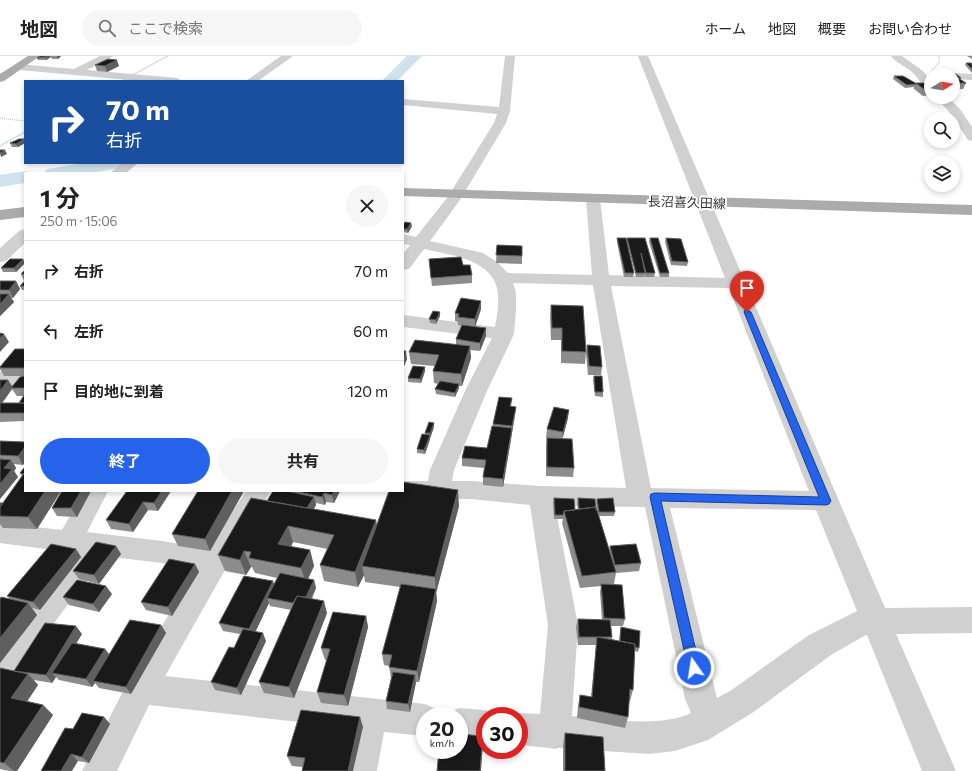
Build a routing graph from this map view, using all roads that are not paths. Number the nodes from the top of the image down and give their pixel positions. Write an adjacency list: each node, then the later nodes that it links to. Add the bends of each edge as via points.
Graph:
1 (35, 56): 7 (main road)
2 (108, 56): 8 (street)
3 (288, 56): 14 (street)
4 (510, 56): 17 (street)
5 (643, 56): 25 (street)
6 (896, 56): 9 (street)
7 (10, 70): 8 (street); 12 (main road)
8 (76, 72): 13 (street)
9 (924, 74)
10 (960, 76): 11 (street)
11 (972, 77)
12 (0, 79)
13 (166, 80)
14 (252, 80)
15 (404, 102): 17 (street)
16 (949, 104): 19 (street)
17 (504, 111): 23 (street, via 500,123)
18 (972, 111): 19 (street)
19 (956, 112)
20 (960, 118): 21 (street)
21 (972, 137)
22 (404, 192): 23 (main road, 長沼喜久田線)
23 (456, 194): 24 (main road, 長沼喜久田線); 30 (street)
24 (593, 199): 25 (main road, 長沼喜久田線); 35 (street)
25 (702, 202): 26 (main road, 長沼喜久田線); 36 (street)
26 (972, 210)
27 (24, 212): 28 (main road)
28 (0, 214)
29 (24, 235): 31 (street)
30 (411, 242): 33 (street); 34 (street, via 477,257)
31 (0, 258): 32 (street)
32 (20, 260)
33 (404, 261)
34 (503, 278): 35 (street); 38 (street, via 507,293)
35 (601, 280): 36 (street); 46 (street)
36 (735, 283): 47 (street)
37 (404, 321): 38 (street)
38 (504, 334): 41 (street, via 454,441 442,470)
39 (0, 379): 40 (street)
40 (24, 379)
41 (438, 489): 42 (street); 45 (street)
42 (404, 490)
43 (95, 492): 49 (street)
44 (258, 492): 51 (street)
45 (541, 496): 46 (street); 60 (street, via 563,625)
46 (648, 497): 47 (street); 58 (street, via 701,699)
47 (826, 501): 53 (street)
48 (0, 533): 49 (street)
49 (70, 540): 50 (street)
50 (98, 544): 51 (street); 54 (street)
51 (215, 562): 55 (street)
52 (972, 620): 53 (street)
53 (877, 621): 58 (street, via 859,623 843,631 741,702); 63 (street)
54 (0, 671)
55 (141, 690): 56 (street); 61 (street)
56 (371, 715): 57 (street); 62 (street)
57 (416, 719)
58 (710, 720): 60 (street, via 675,735 650,738)
59 (528, 730): 60 (street)
60 (555, 733)
61 (99, 771)
62 (360, 771)
63 (939, 771)

